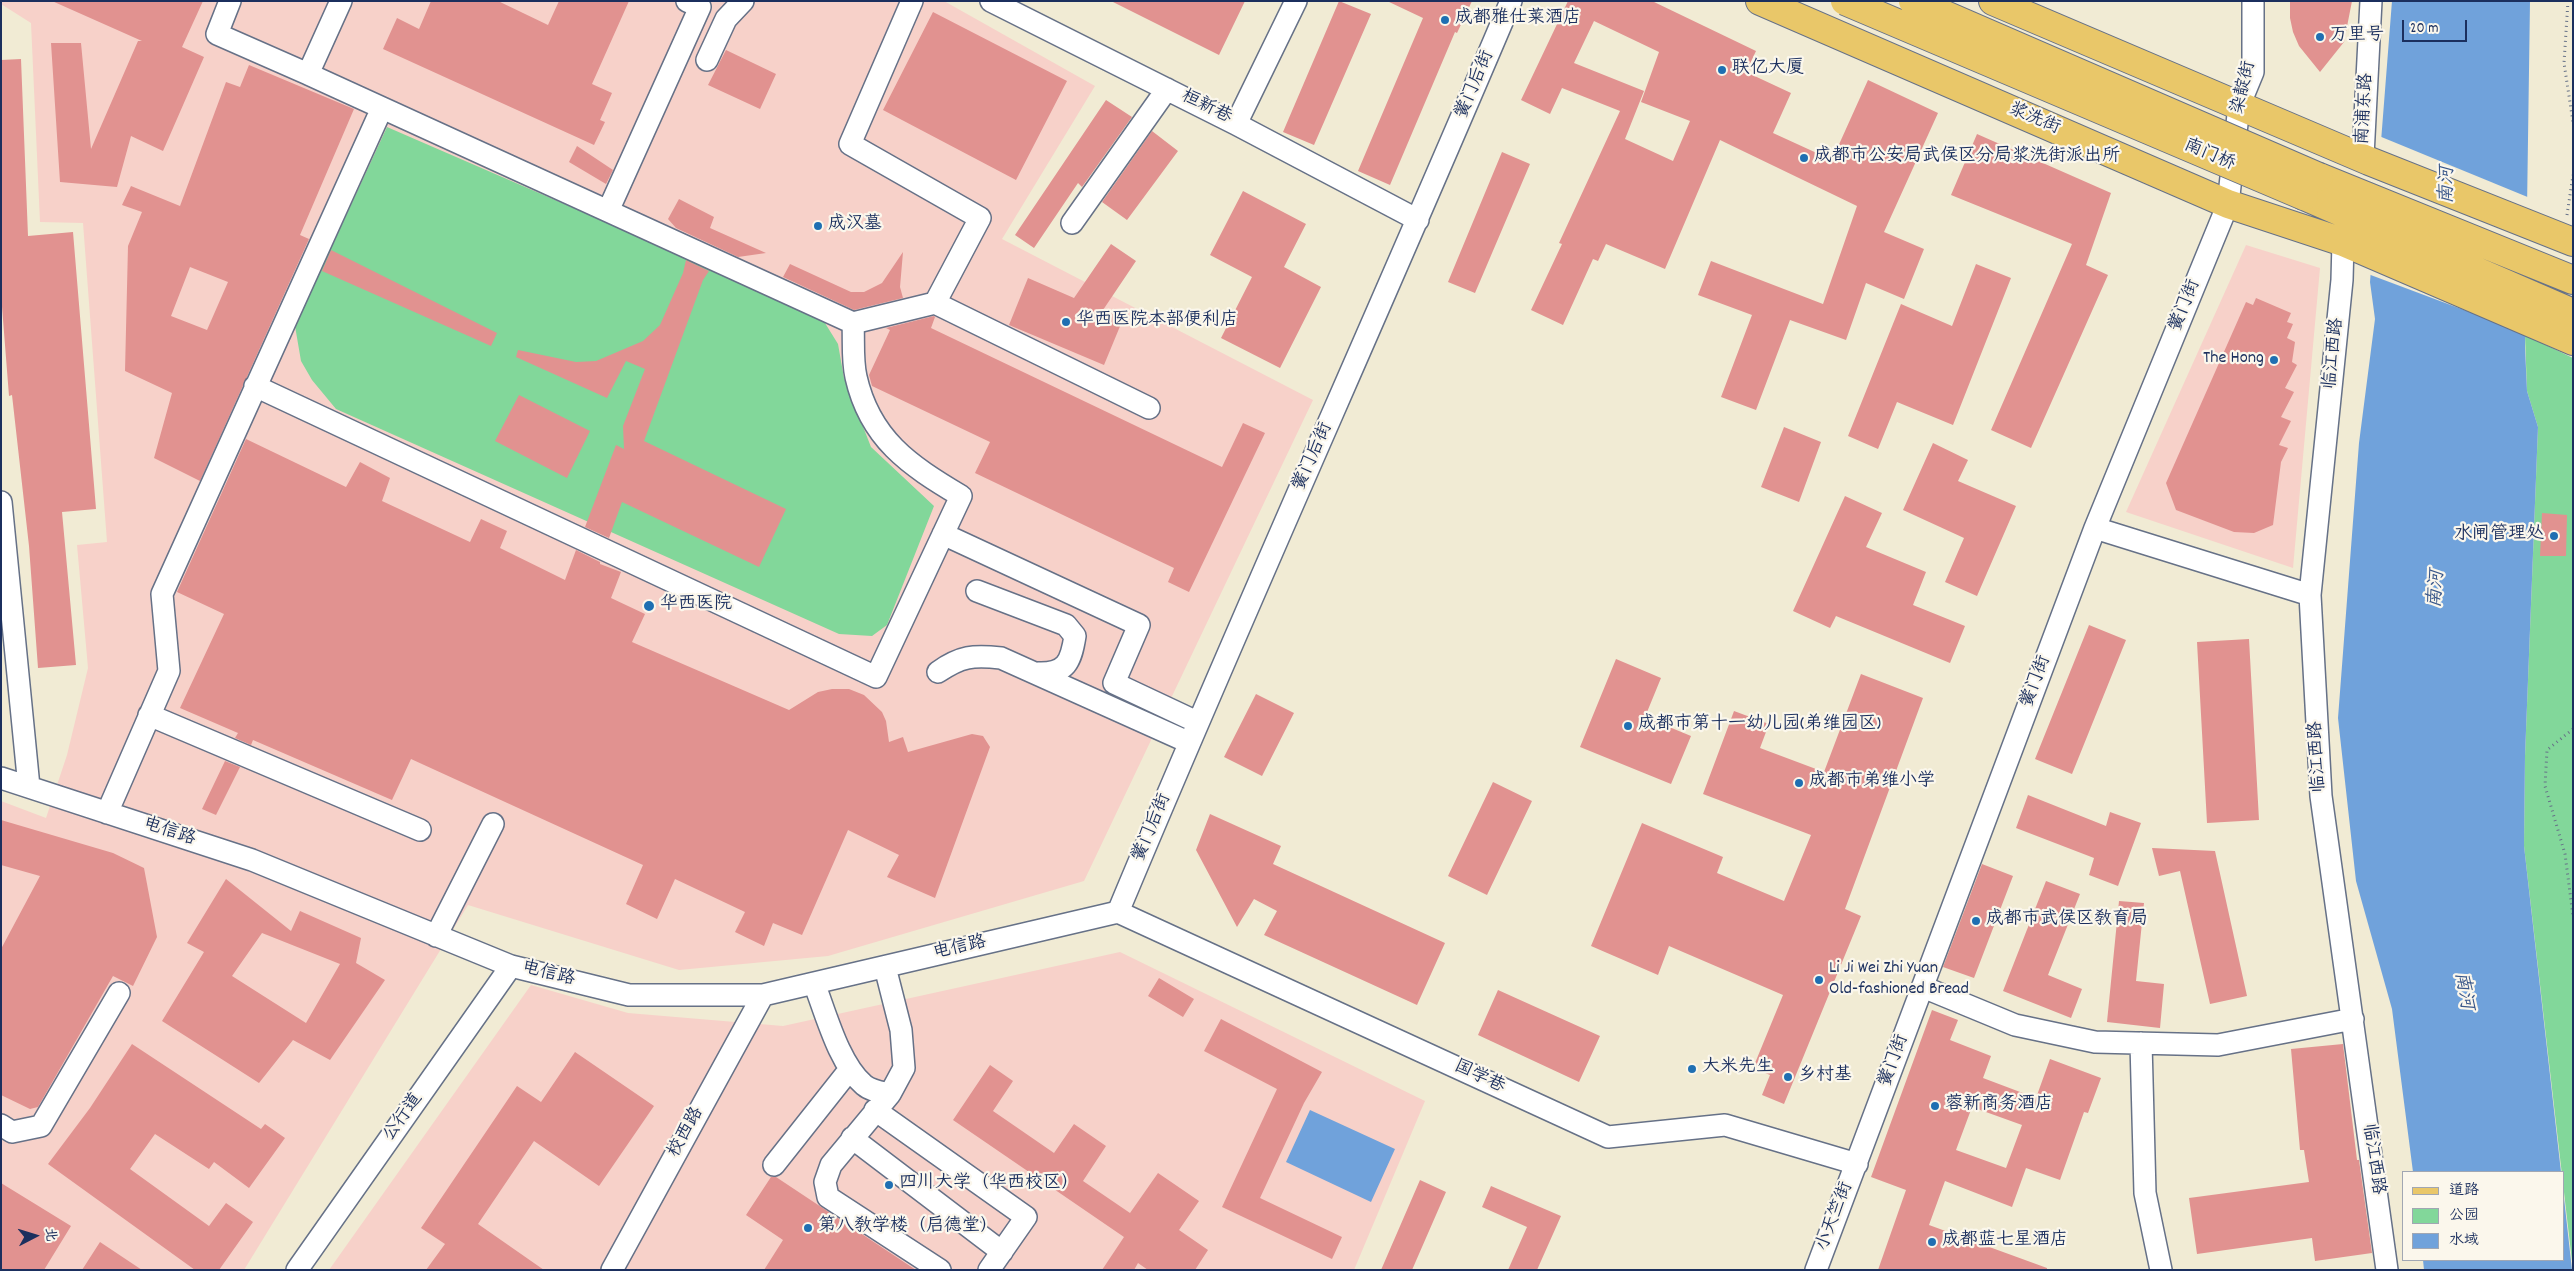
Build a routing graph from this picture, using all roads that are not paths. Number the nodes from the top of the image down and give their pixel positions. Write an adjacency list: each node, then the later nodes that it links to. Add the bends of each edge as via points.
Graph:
1 (230, 1): 16 (street, via 217,34)
2 (341, 1): 16 (street)
3 (743, 1): 15 (street, via 726,18)
4 (912, 1): 29 (street, via 850,144 980,218)
5 (991, 1): 17 (street, 桓新巷)
6 (1296, 1): 20 (street)
7 (1511, 1): 24 (street, 黉门后街)
8 (1760, 1): 22 (main road, 浆洗街)
9 (1845, 1): 30 (main road, 南门桥, bridge)
10 (1912, 1): 28 (main road, 南门桥, bridge, via 2319,177)
11 (1993, 1): 18 (main road)
12 (2254, 1): 18 (street, 染靛街, via 2253,72)
13 (2371, 1): 21 (street, 南浦东路)
14 (699, 3): 23 (street)
15 (707, 60)
16 (308, 74): 19 (street)
17 (1167, 89): 20 (street, 桓新巷); 25 (street)
18 (2239, 106): 21 (main road); 22 (street, 染靛街)
19 (382, 108): 23 (street); 33 (street)
20 (1236, 124): 24 (street, 桓新巷)
21 (2366, 158): 26 (main road)
22 (2228, 204): 27 (main road, 浆洗街); 36 (street, 黉门街)
23 (608, 212): 31 (street)
24 (1418, 220): 43 (street, 黉门后街)
25 (1072, 223)
26 (2563, 238)
27 (2355, 247): 32 (main road); 39 (street, 临江西路, via 2342,280)
28 (2573, 280)
29 (935, 303): 31 (street); 34 (street)
30 (2573, 313)
31 (853, 323): 37 (street, via 856,376 874,426 913,467 961,496)
32 (2561, 335)
33 (255, 386): 37 (street, via 876,678); 42 (street, via 162,594 169,671)
34 (1149, 408)
35 (1, 502): 46 (street)
36 (2095, 528): 39 (street); 55 (street, 黉门街)
37 (942, 534): 43 (street, via 1139,626 1114,683)
38 (977, 591): 41 (street, via 1066,625 1075,636 1065,667 1052,674)
39 (2310, 595): 58 (street, 临江西路, via 2321,796)
40 (938, 672): 41 (street, via 954,661 976,655 1000,658)
41 (1038, 673): 44 (street)
42 (149, 715): 47 (street); 49 (street)
43 (1198, 722): 44 (street, 黉门后街)
44 (1188, 742): 50 (street, 黉门后街)
45 (1, 778): 46 (street, 电信路)
46 (29, 787): 47 (street, 电信路)
47 (106, 813): 51 (street, 电信路, via 252,860)
48 (493, 824): 51 (street)
49 (420, 830)
50 (1118, 912): 53 (street, 电信路); 65 (street, 国学巷, via 1608,1137 1725,1125)
51 (436, 936): 52 (street, 电信路)
52 (511, 966): 57 (street, 电信路, via 629,995); 68 (street, 公行道)
53 (885, 967): 54 (street, 电信路); 61 (street, via 901,1030 904,1068)
54 (814, 983): 57 (street, 电信路); 60 (street)
55 (1923, 987): 59 (street, via 2015,1025 2094,1042); 65 (street, 黉门街)
56 (119, 993): 63 (street, via 41,1126 12,1132)
57 (763, 995): 69 (street, 校西路)
58 (2353, 1019): 59 (street, via 2218,1045); 74 (street, 临江西路)
59 (2141, 1043): 73 (street, via 2145,1193)
60 (850, 1069): 61 (street, via 864,1085 876,1092); 66 (street)
61 (890, 1094): 62 (street)
62 (875, 1110): 64 (street); 67 (street, via 1026,1217)
63 (1, 1125)
64 (852, 1138): 67 (street); 70 (street, via 831,1165 825,1182 828,1197)
65 (1857, 1164): 72 (street, 小天竺街)
66 (774, 1165)
67 (1002, 1252): 71 (street)
68 (297, 1270)
69 (612, 1270)
70 (940, 1270)
71 (989, 1270)
72 (1816, 1270)
73 (2162, 1270)
74 (2387, 1270)

